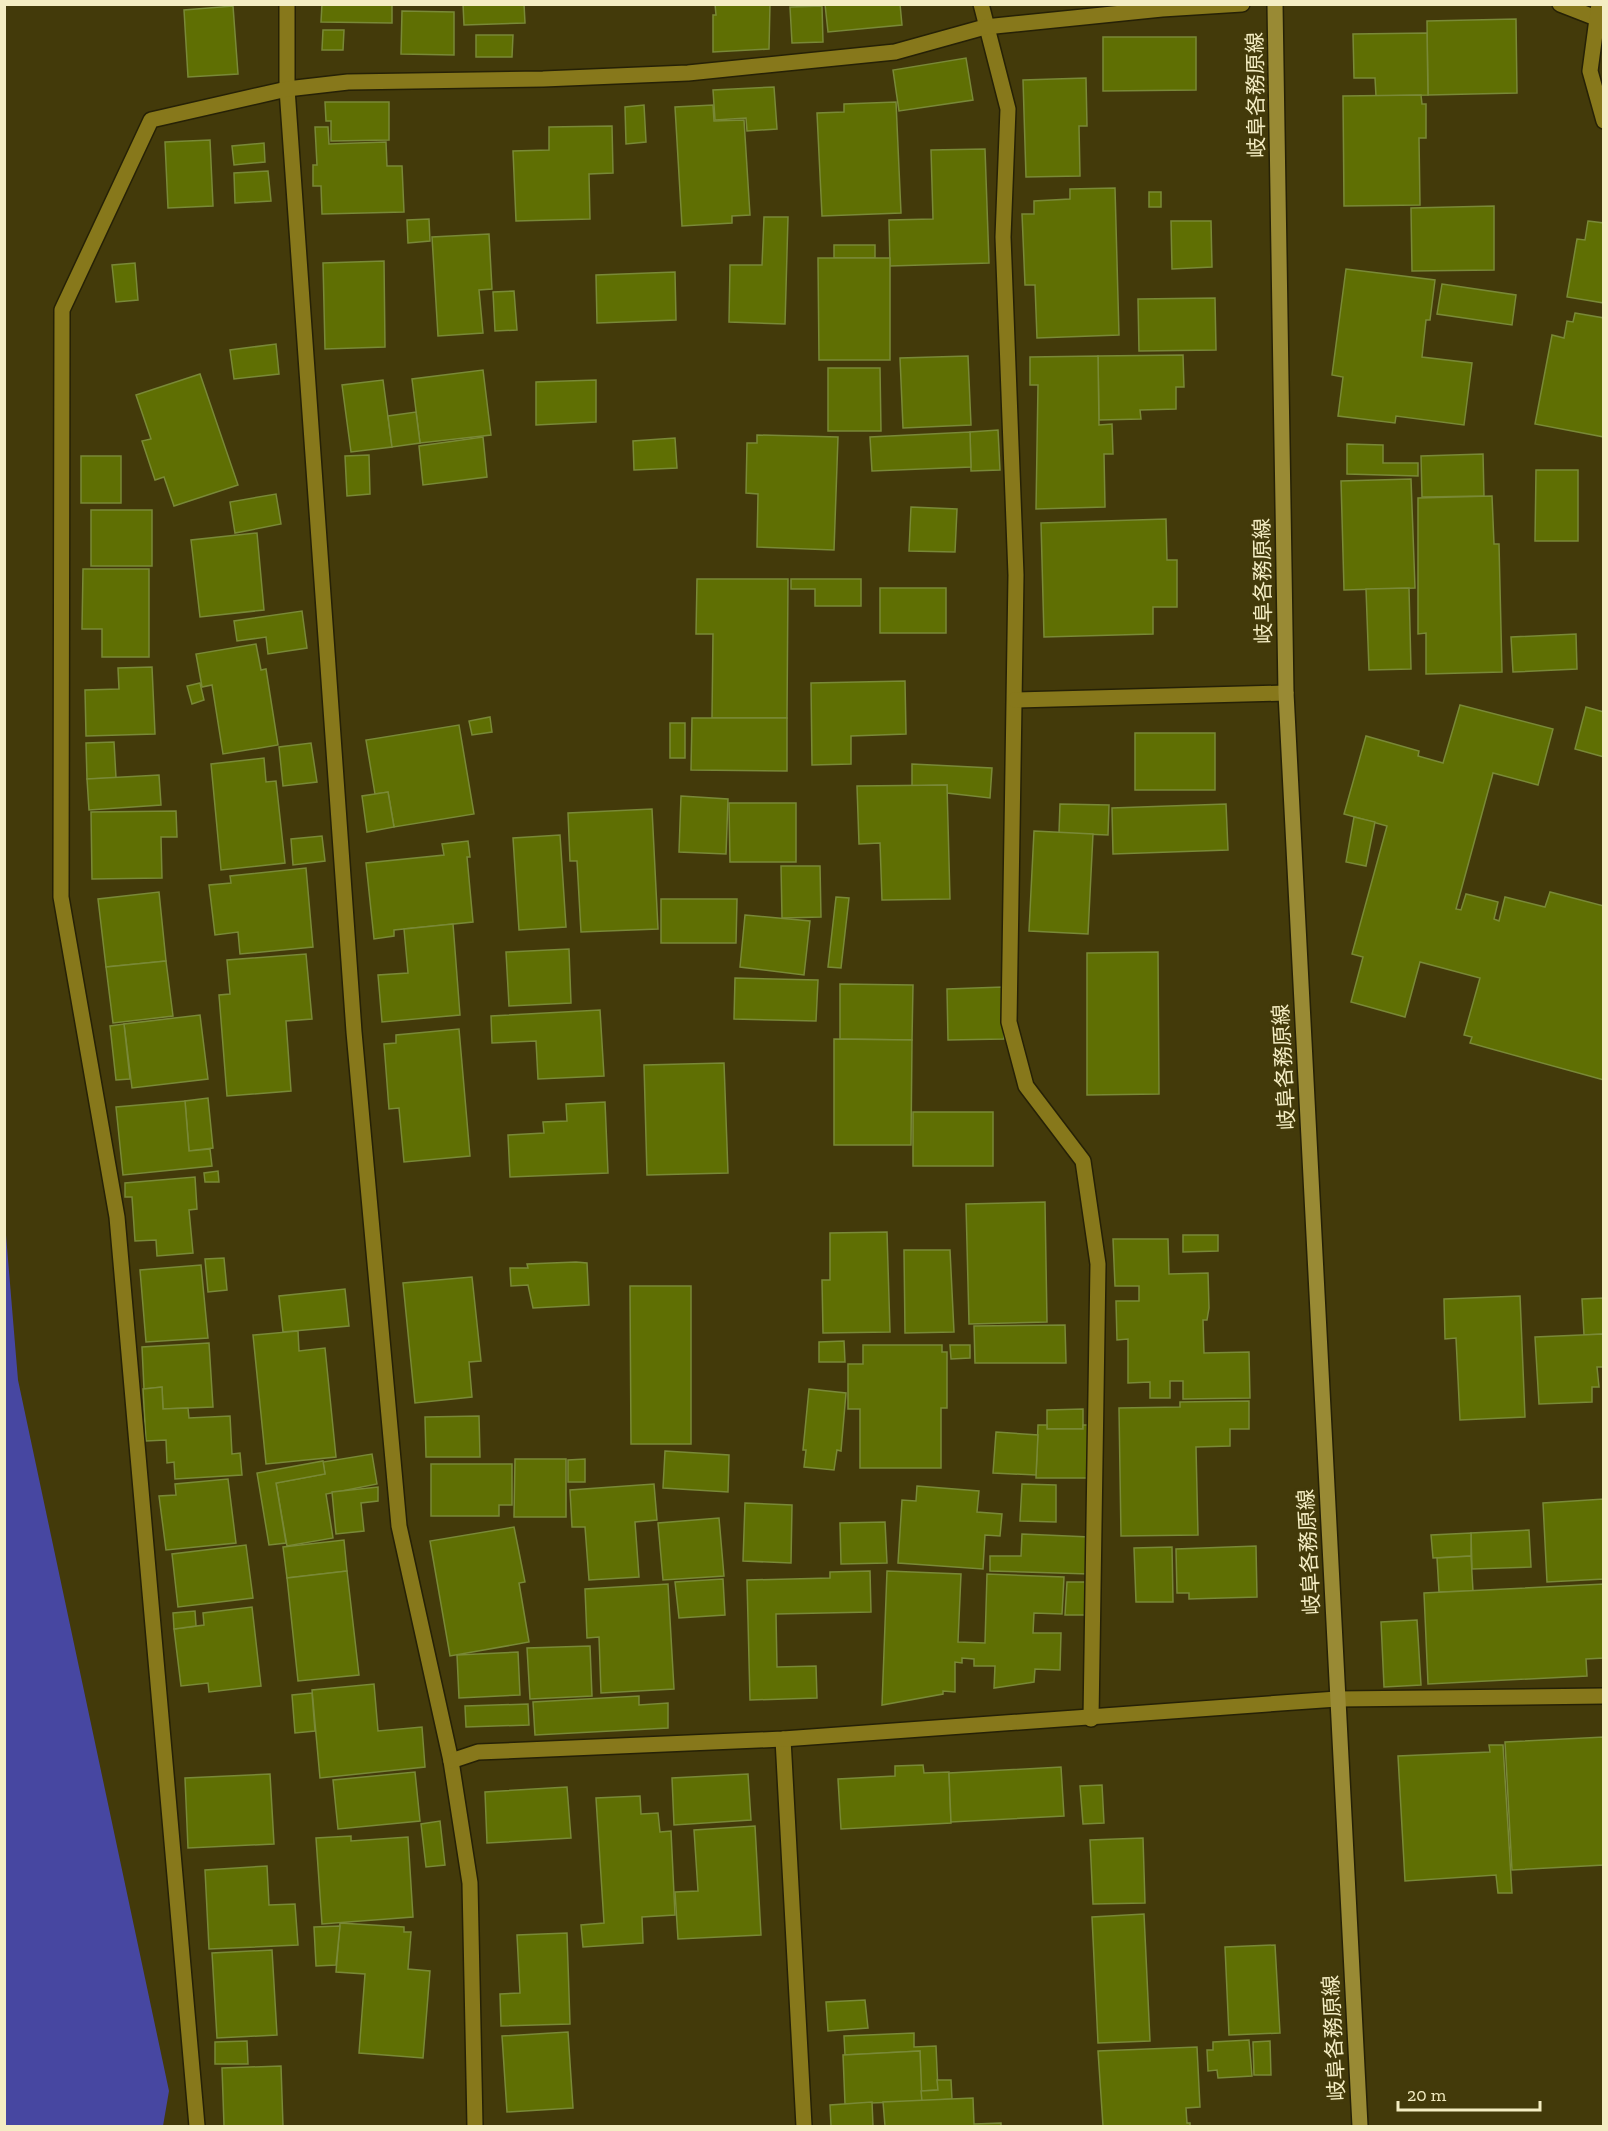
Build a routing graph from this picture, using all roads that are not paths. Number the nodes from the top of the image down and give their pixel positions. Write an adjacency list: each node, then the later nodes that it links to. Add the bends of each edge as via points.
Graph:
1 (287, 4): 8 (street)
2 (981, 4): 7 (street)
3 (1242, 4): 7 (street)
4 (1275, 4): 10 (main road, 岐阜各務原線)
5 (1560, 4): 6 (street)
6 (1598, 11): 9 (street, via 1590,71)
7 (985, 27): 8 (street, via 895,52 688,73 348,82); 11 (street, via 1008,109 1003,237 1016,575)
8 (287, 89): 16 (street, via 354,1032 399,1526); 17 (street, via 151,120 62,310 61,897 117,1217)
9 (1604, 122)
10 (1286, 693): 11 (street); 13 (main road, 岐阜各務原線)
11 (1015, 700): 14 (street, via 1009,1022 1026,1086 1083,1161 1098,1264)
12 (1604, 1696): 13 (street)
13 (1337, 1699): 14 (street); 20 (main road, 岐阜各務原線)
14 (1091, 1719): 15 (street)
15 (783, 1739): 16 (street, via 478,1752); 19 (street)
16 (451, 1761): 18 (street, via 470,1883)
17 (197, 2127)
18 (475, 2127)
19 (804, 2127)
20 (1360, 2127)

